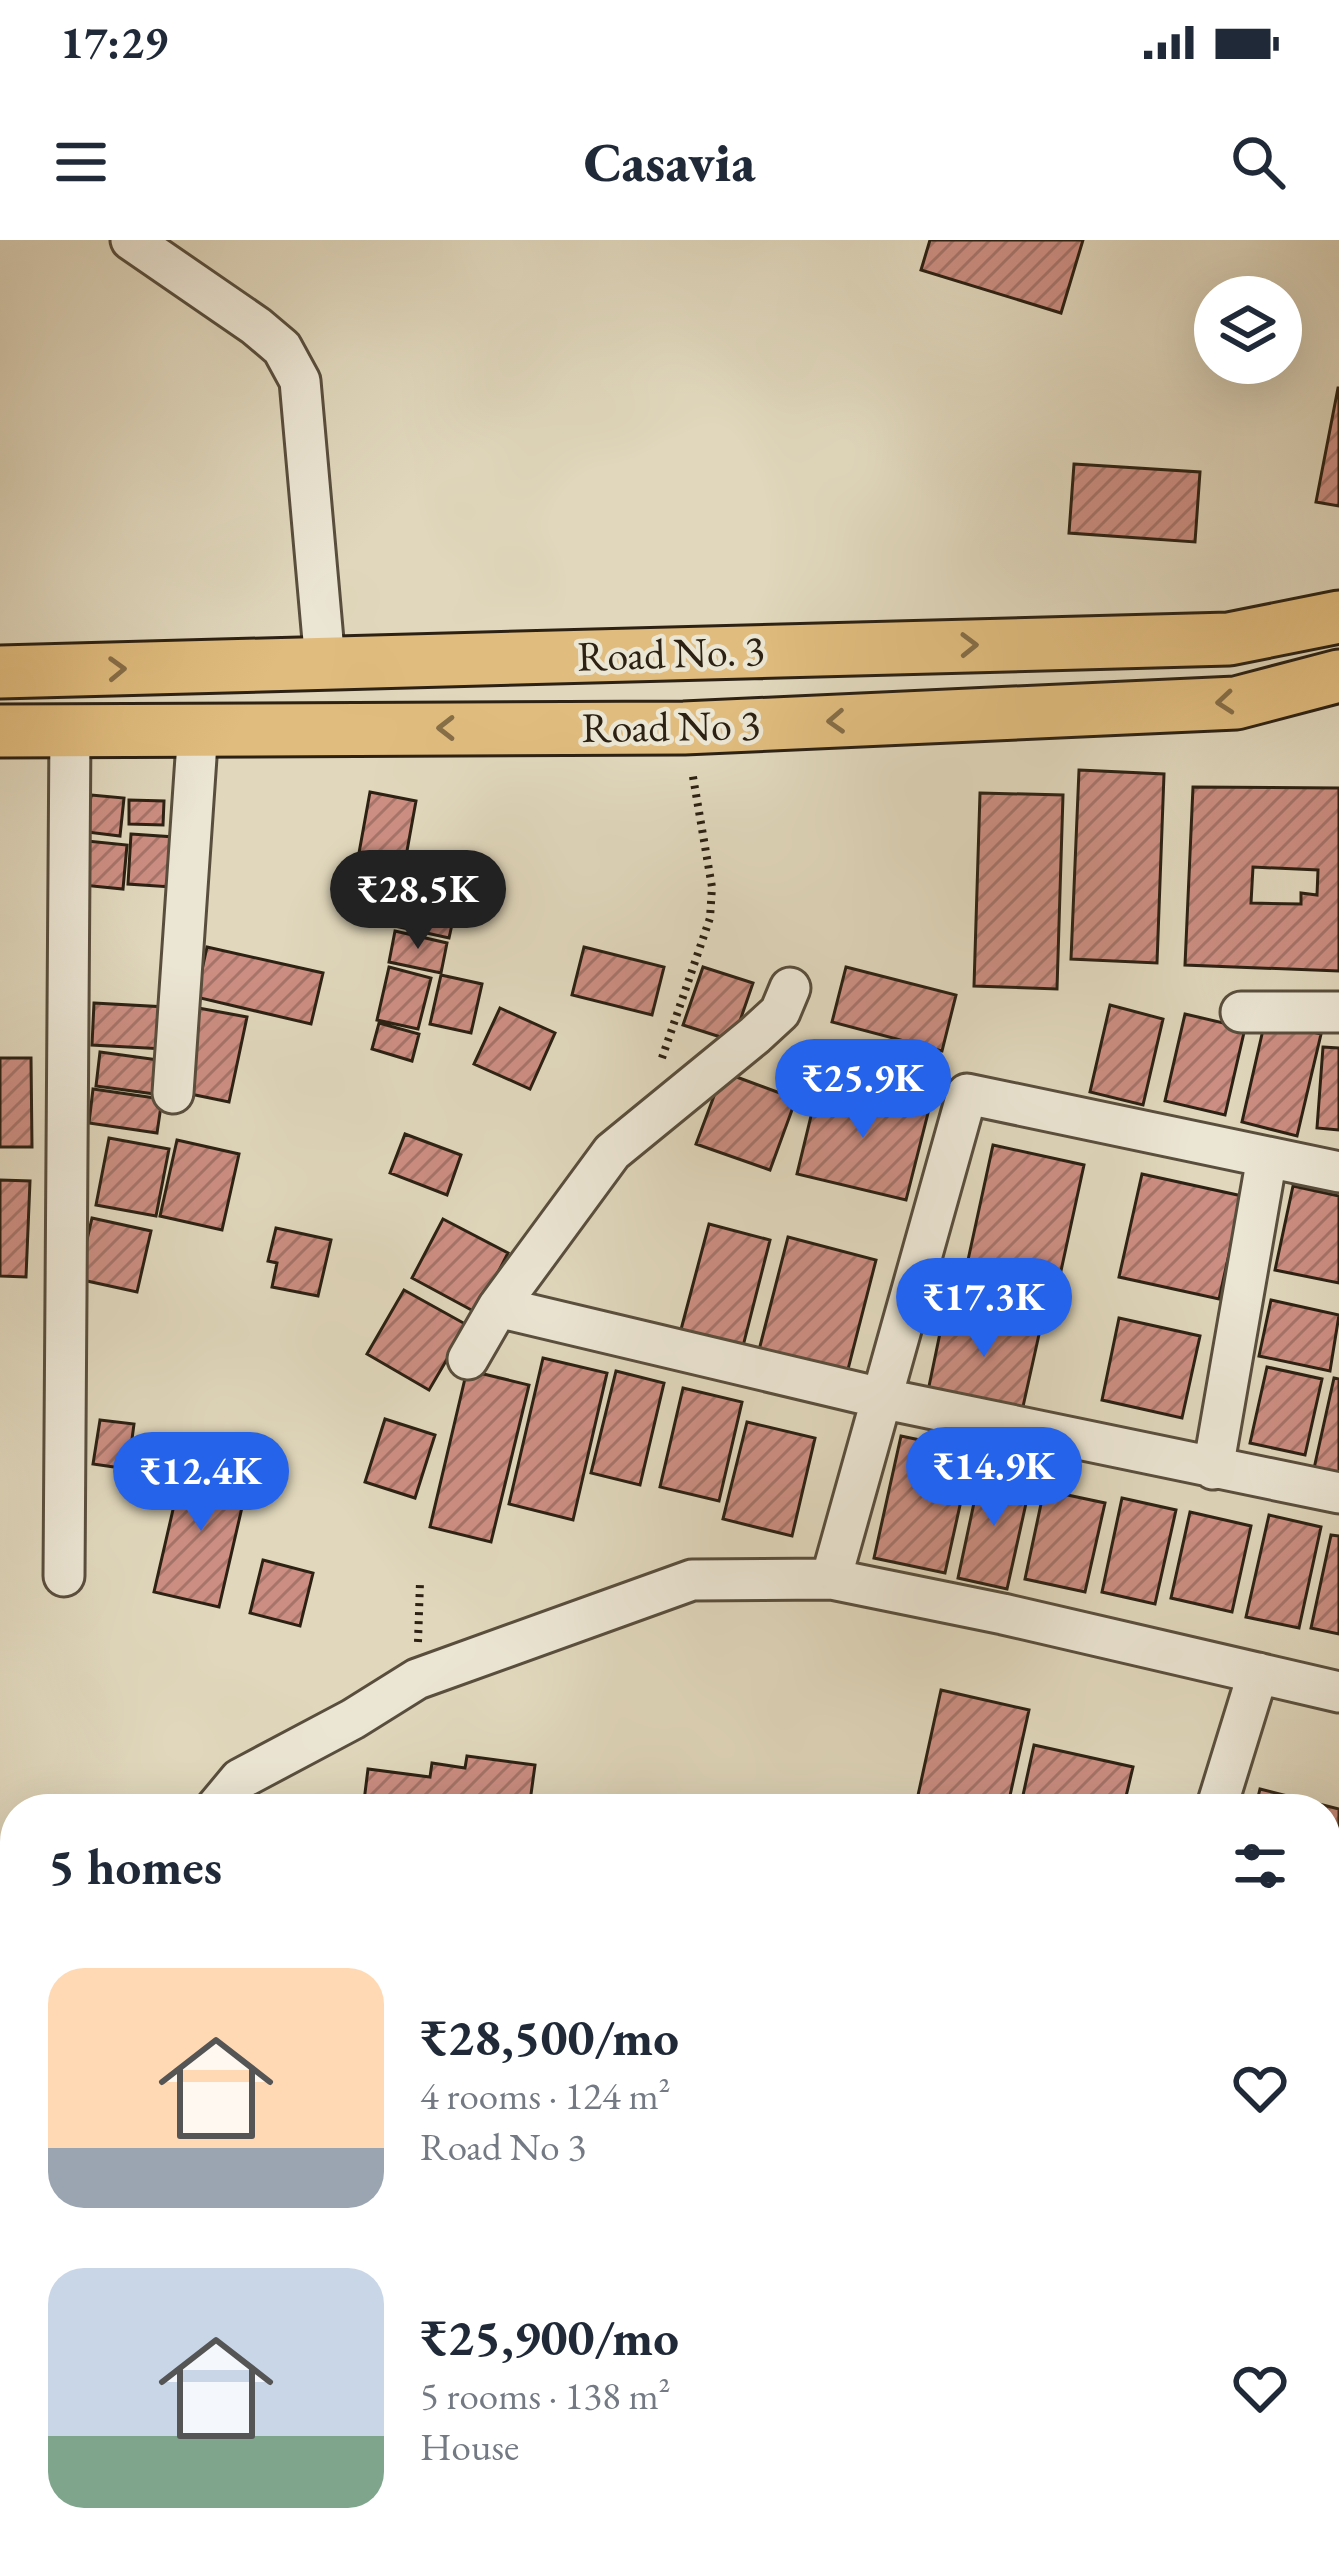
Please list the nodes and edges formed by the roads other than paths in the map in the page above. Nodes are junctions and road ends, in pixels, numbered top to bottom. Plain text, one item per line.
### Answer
1 (131, 240) edge
2 (1339, 617) edge
3 (325, 662) junction
4 (0, 672) edge
5 (1339, 676) edge
6 (197, 728) junction
7 (0, 730) edge
8 (70, 731) junction
9 (790, 988) dead end
10 (1241, 1012) dead end
11 (1339, 1012) edge
12 (173, 1093) dead end
13 (1267, 1157) junction
14 (1339, 1172) edge
15 (498, 1307) junction
16 (468, 1359) dead end
17 (884, 1399) junction
18 (1213, 1469) junction
19 (1339, 1493) edge
20 (64, 1576) dead end
21 (831, 1579) junction
22 (1258, 1673) junction
23 (1339, 1692) edge
24 (227, 1794) edge
25 (1221, 1794) edge

1 - 3 street
3 -> 2 main road, Road No. 3
4 -> 3 main road, Road No. 3
5 -> 6 main road, Road No 3
6 - 8 main road, Road No 3
6 - 12 street
7 - 8 main road, Road No 3
8 - 20 street
9 - 15 street
10 - 11 street
13 - 14 street
13 - 17 street
13 - 18 street
15 - 16 street
15 - 17 street
17 - 18 street
17 - 21 street
18 - 19 street
21 - 22 street
21 - 24 street
22 - 23 street
22 - 25 street

